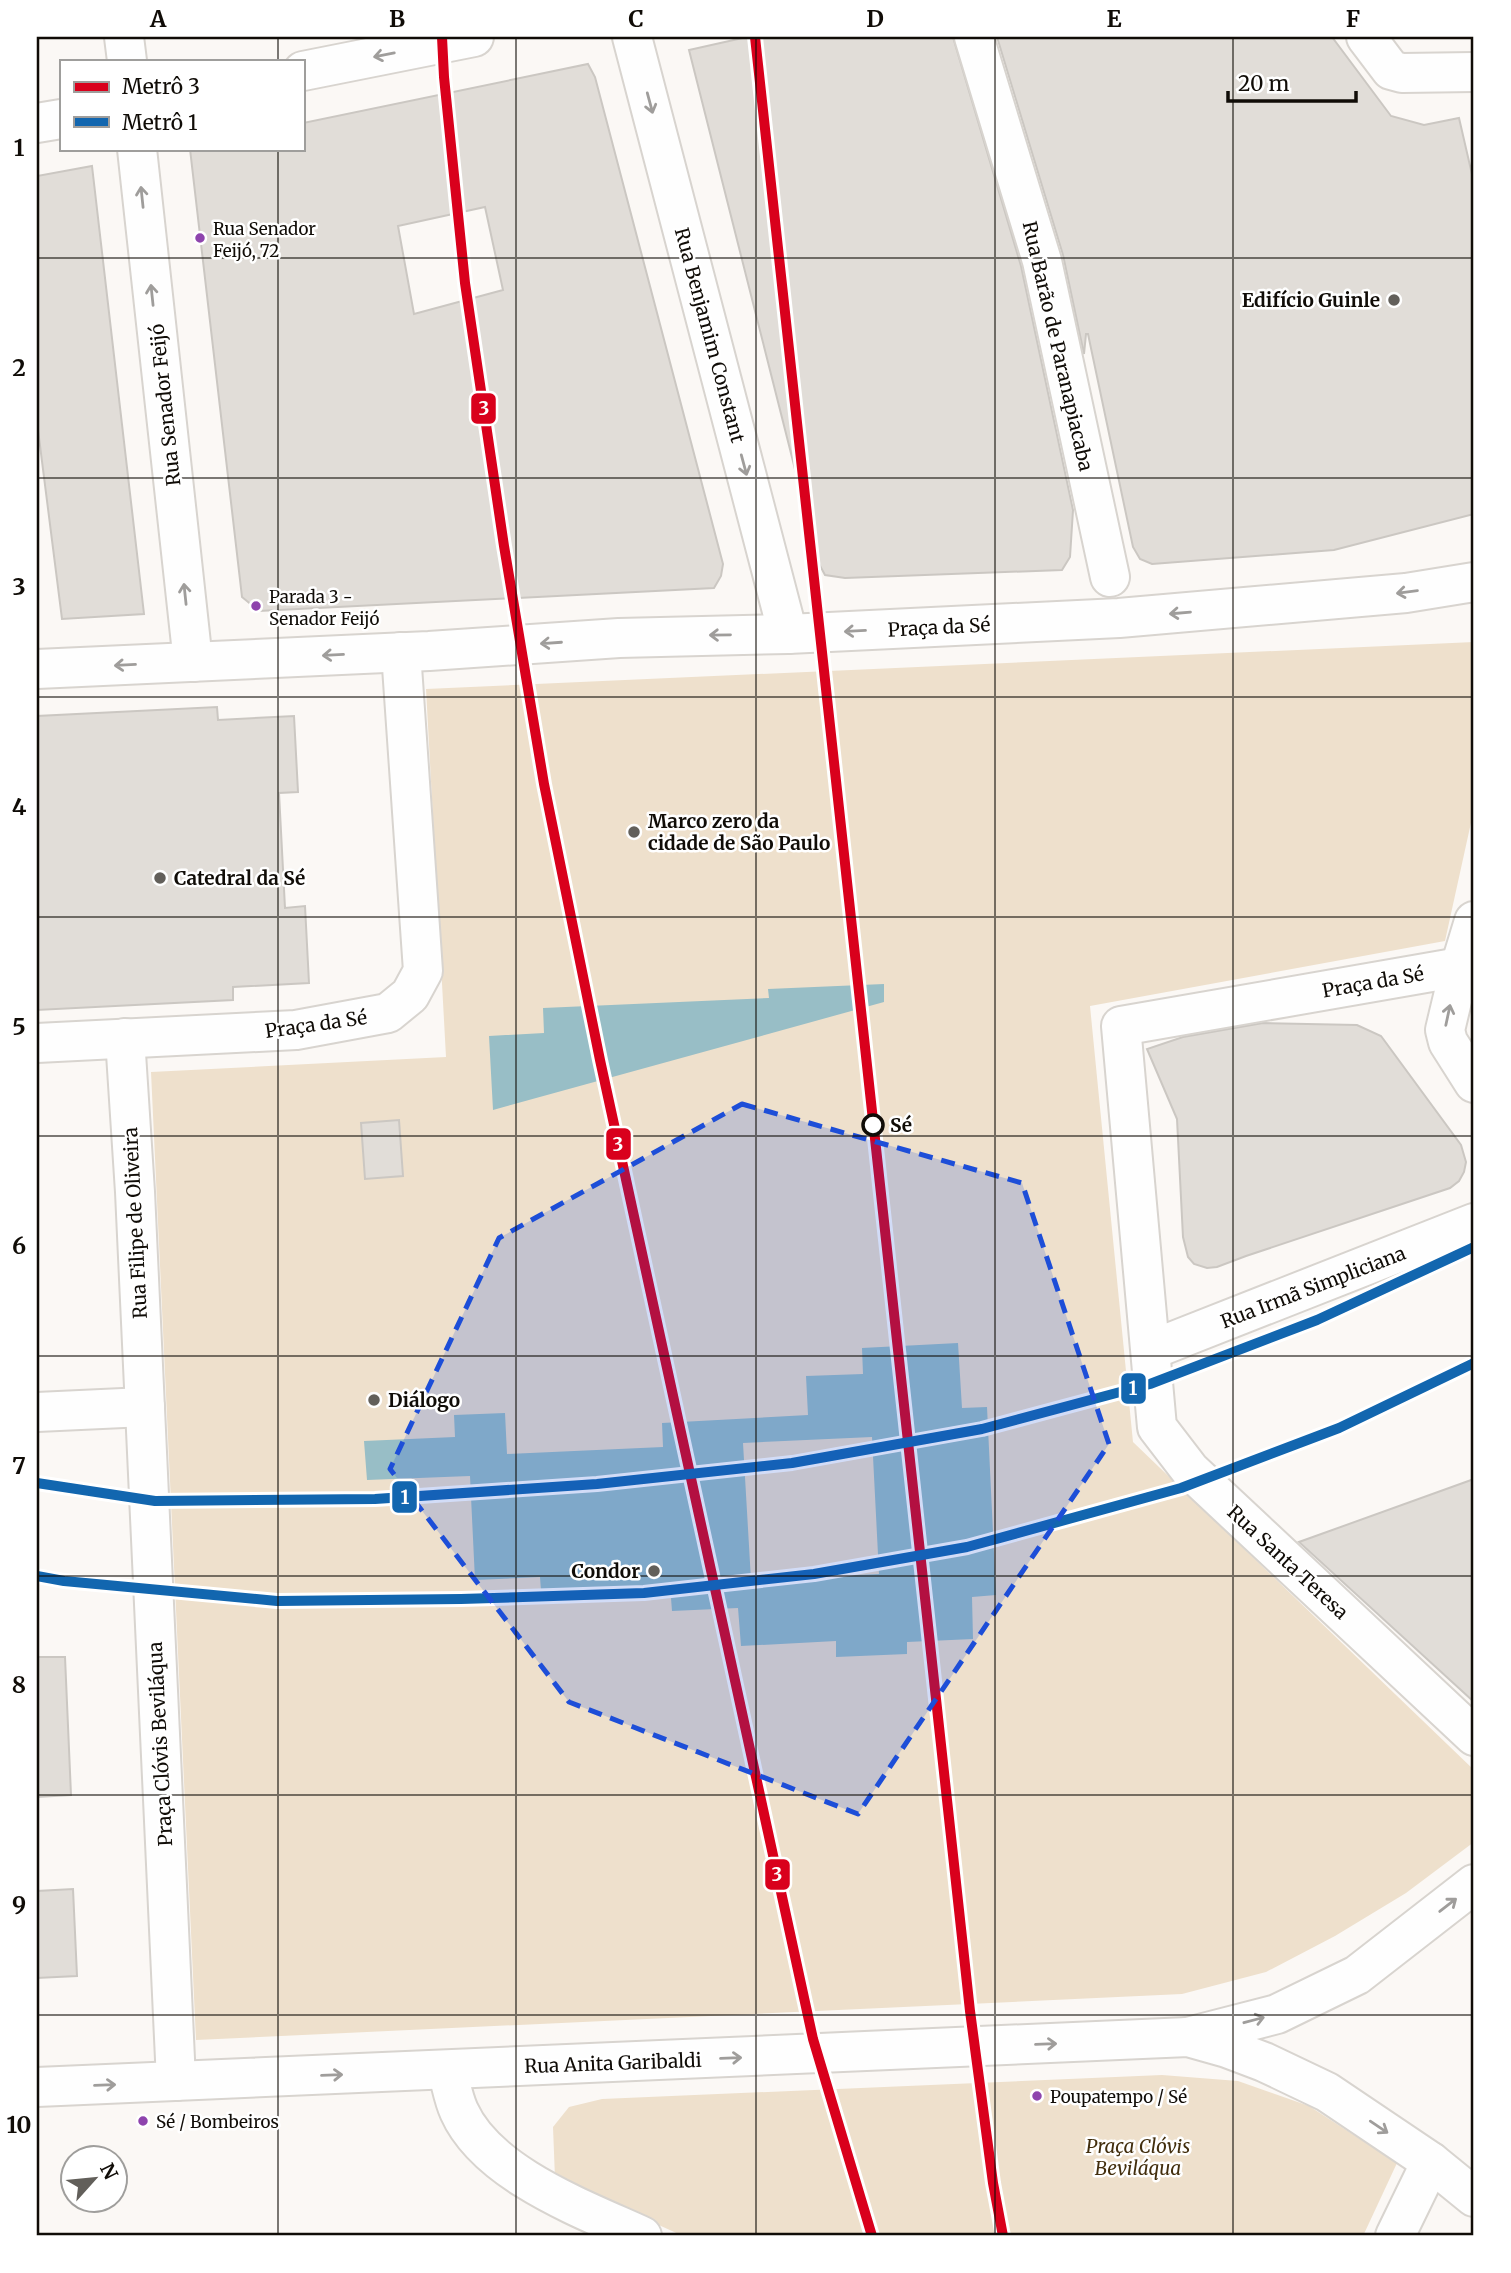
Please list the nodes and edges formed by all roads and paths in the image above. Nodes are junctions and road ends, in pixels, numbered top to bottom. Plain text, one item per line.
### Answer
1 (124, 37) edge
2 (474, 37) edge
3 (632, 37) edge
4 (974, 37) edge
5 (1366, 37) edge
6 (127, 60) edge
7 (304, 71) edge
8 (1474, 72) edge
9 (60, 118) edge
10 (37, 123) edge
11 (137, 150) edge
12 (1110, 577) dead end
13 (1474, 582) edge
14 (788, 634) junction
15 (401, 652) junction
16 (193, 662) junction
17 (37, 669) edge
18 (1474, 920) edge
19 (1467, 966) edge
20 (1121, 1026) joint
21 (125, 1038) junction
22 (37, 1043) edge
23 (1474, 1083) edge
24 (1474, 1223) edge
25 (1151, 1350) junction
26 (145, 1407) junction
27 (37, 1412) edge
28 (1474, 1736) edge
29 (1474, 1884) edge
30 (1188, 2037) junction
31 (447, 2070) junction
32 (176, 2081) junction
33 (37, 2087) edge
34 (1430, 2162) junction
35 (1474, 2197) edge
36 (642, 2236) edge
37 (1395, 2236) edge

1 - 6 street
2 -> 7 street
3 -> 14 street, Rua Benjamim Constant
4 - 12 street, Rua Barão de Paranapiacaba
5 - 8 street
9 - 10 street
16 -> 11 street, Rua Senador Feijó
13 -> 14 street, Praça da Sé
14 -> 15 street, Praça da Sé
15 -> 16 street, Praça da Sé
15 - 21 street, Praça da Sé
16 -> 17 street, Praça da Sé
18 - 19 street
19 - 20 street, Praça da Sé
23 -> 19 street
20 - 25 street, Rua Santa Teresa
21 - 22 street, Praça da Sé
21 - 26 street, Rua Filipe de Oliveira
24 - 25 street, Rua Irmã Simpliciana
25 - 28 street, Rua Santa Teresa
26 - 27 street
26 - 32 street, Praça Clóvis Beviláqua
30 -> 29 street
31 -> 30 street, Rua Anita Garibaldi
30 -> 34 street
32 -> 31 street, Rua Anita Garibaldi
31 - 36 street
33 -> 32 street, Rua Anita Garibaldi
34 - 35 street
34 - 37 street

